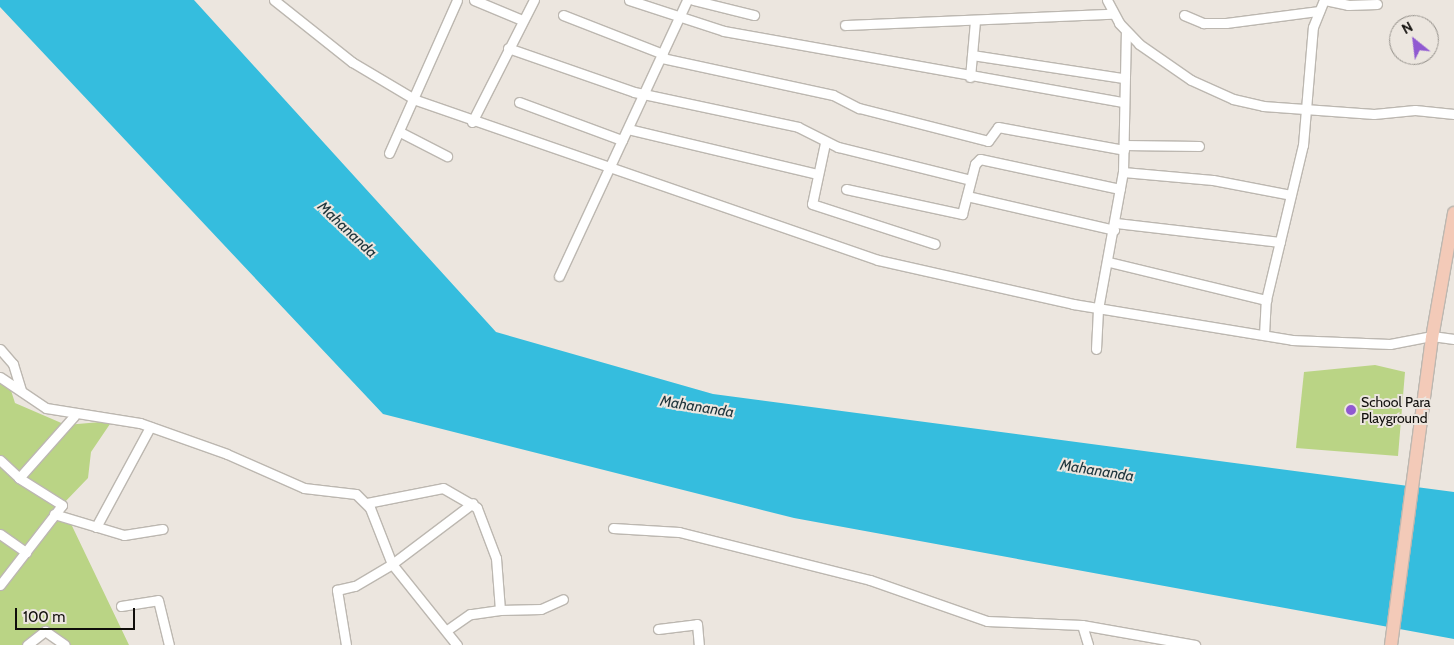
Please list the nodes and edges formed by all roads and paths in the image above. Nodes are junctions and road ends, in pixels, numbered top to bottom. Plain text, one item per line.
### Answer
1 (274, 0) edge
2 (456, 0) edge
3 (474, 0) edge
4 (534, 0) edge
5 (629, 0) edge
6 (687, 0) edge
7 (692, 0) edge
8 (1107, 0) edge
9 (1324, 0) edge
10 (1377, 4) dead end
11 (1318, 11) junction
12 (1113, 14) junction
13 (564, 15) dead end
14 (754, 15) dead end
15 (1184, 15) dead end
16 (522, 20) junction
17 (681, 20) junction
18 (975, 21) junction
19 (845, 25) dead end
20 (1126, 32) junction
21 (508, 48) junction
22 (972, 55) junction
23 (663, 56) junction
24 (970, 77) junction
25 (1123, 78) junction
26 (645, 95) junction
27 (416, 100) junction
28 (519, 102) dead end
29 (1123, 102) junction
30 (1308, 107) junction
31 (1454, 114) edge
32 (472, 122) junction
33 (628, 129) junction
34 (400, 132) junction
35 (622, 140) junction
36 (825, 143) junction
37 (1199, 146) dead end
38 (1124, 147) junction
39 (389, 153) dead end
40 (446, 156) dead end
41 (609, 168) junction
42 (1123, 172) junction
43 (817, 174) junction
44 (970, 180) junction
45 (1120, 188) junction
46 (846, 189) dead end
47 (1291, 195) junction
48 (967, 196) junction
49 (1454, 213) edge
50 (1115, 226) junction
51 (1280, 242) junction
52 (935, 244) dead end
53 (1109, 262) junction
54 (559, 276) dead end
55 (1266, 300) junction
56 (1098, 309) junction
57 (1264, 336) junction
58 (1432, 337) junction
59 (1454, 340) edge
60 (0, 348) edge
61 (1096, 350) dead end
62 (0, 377) edge
63 (21, 391) junction
64 (74, 416) junction
65 (150, 427) junction
66 (0, 460) edge
67 (19, 478) junction
68 (367, 503) junction
69 (473, 503) junction
70 (54, 514) junction
71 (96, 527) junction
72 (612, 528) dead end
73 (163, 529) dead end
74 (0, 534) edge
75 (26, 552) junction
76 (392, 564) junction
77 (0, 585) edge
78 (564, 599) dead end
79 (121, 606) dead end
80 (500, 610) junction
81 (1082, 625) junction
82 (658, 629) dead end
83 (446, 631) junction
84 (28, 645) edge
85 (66, 645) edge
86 (169, 645) edge
87 (346, 645) edge
88 (457, 645) edge
89 (699, 645) edge
90 (1088, 645) edge
91 (1195, 645) edge
92 (1391, 645) edge

1 - 27 street
2 - 27 street
3 - 16 street
4 - 16 street
5 - 17 street
6 - 17 street
7 - 14 street
8 - 12 street
9 - 10 street
9 - 11 street
11 - 15 street
11 - 30 street
12 - 18 street
12 - 20 street
13 - 23 street
16 - 21 street
17 - 23 street
17 - 24 street
18 - 19 street
18 - 22 street
20 - 25 street
20 - 30 street
21 - 26 street
21 - 32 street
22 - 24 street
22 - 25 street
23 - 26 street
23 - 38 street
24 - 29 street
25 - 29 street
26 - 33 street
26 - 36 street
27 - 32 street
27 - 34 street
28 - 35 street
29 - 38 street
30 - 31 street
30 - 47 street
32 - 41 street
33 - 35 street
33 - 43 street
34 - 39 street
34 - 40 street
35 - 41 street
36 - 43 street
36 - 44 street
37 - 38 street
38 - 42 street
41 - 54 street
41 - 56 street
42 - 45 street
42 - 47 street
43 - 52 street
44 - 45 street
44 - 48 street
45 - 50 street
46 - 48 street
47 - 51 street
48 - 50 street
49 - 58 main road
50 - 51 street
50 - 53 street
51 - 55 street
53 - 55 street
53 - 56 street
55 - 57 street
56 - 57 street
56 - 61 street
57 - 58 street
58 - 59 street
58 - 92 main road
60 - 63 street
62 - 63 street
63 - 64 street
64 - 65 street
64 - 67 street
65 - 68 street
65 - 71 street
66 - 67 street
67 - 70 street
68 - 69 street
68 - 76 street
69 - 76 street
69 - 80 street
70 - 71 street
70 - 75 street
71 - 73 street
72 - 81 street
74 - 75 street
75 - 77 street
76 - 83 street
76 - 87 street
78 - 80 street
79 - 86 street
80 - 83 street
81 - 90 street
81 - 91 street
82 - 89 street
83 - 88 street
84 - 85 street

